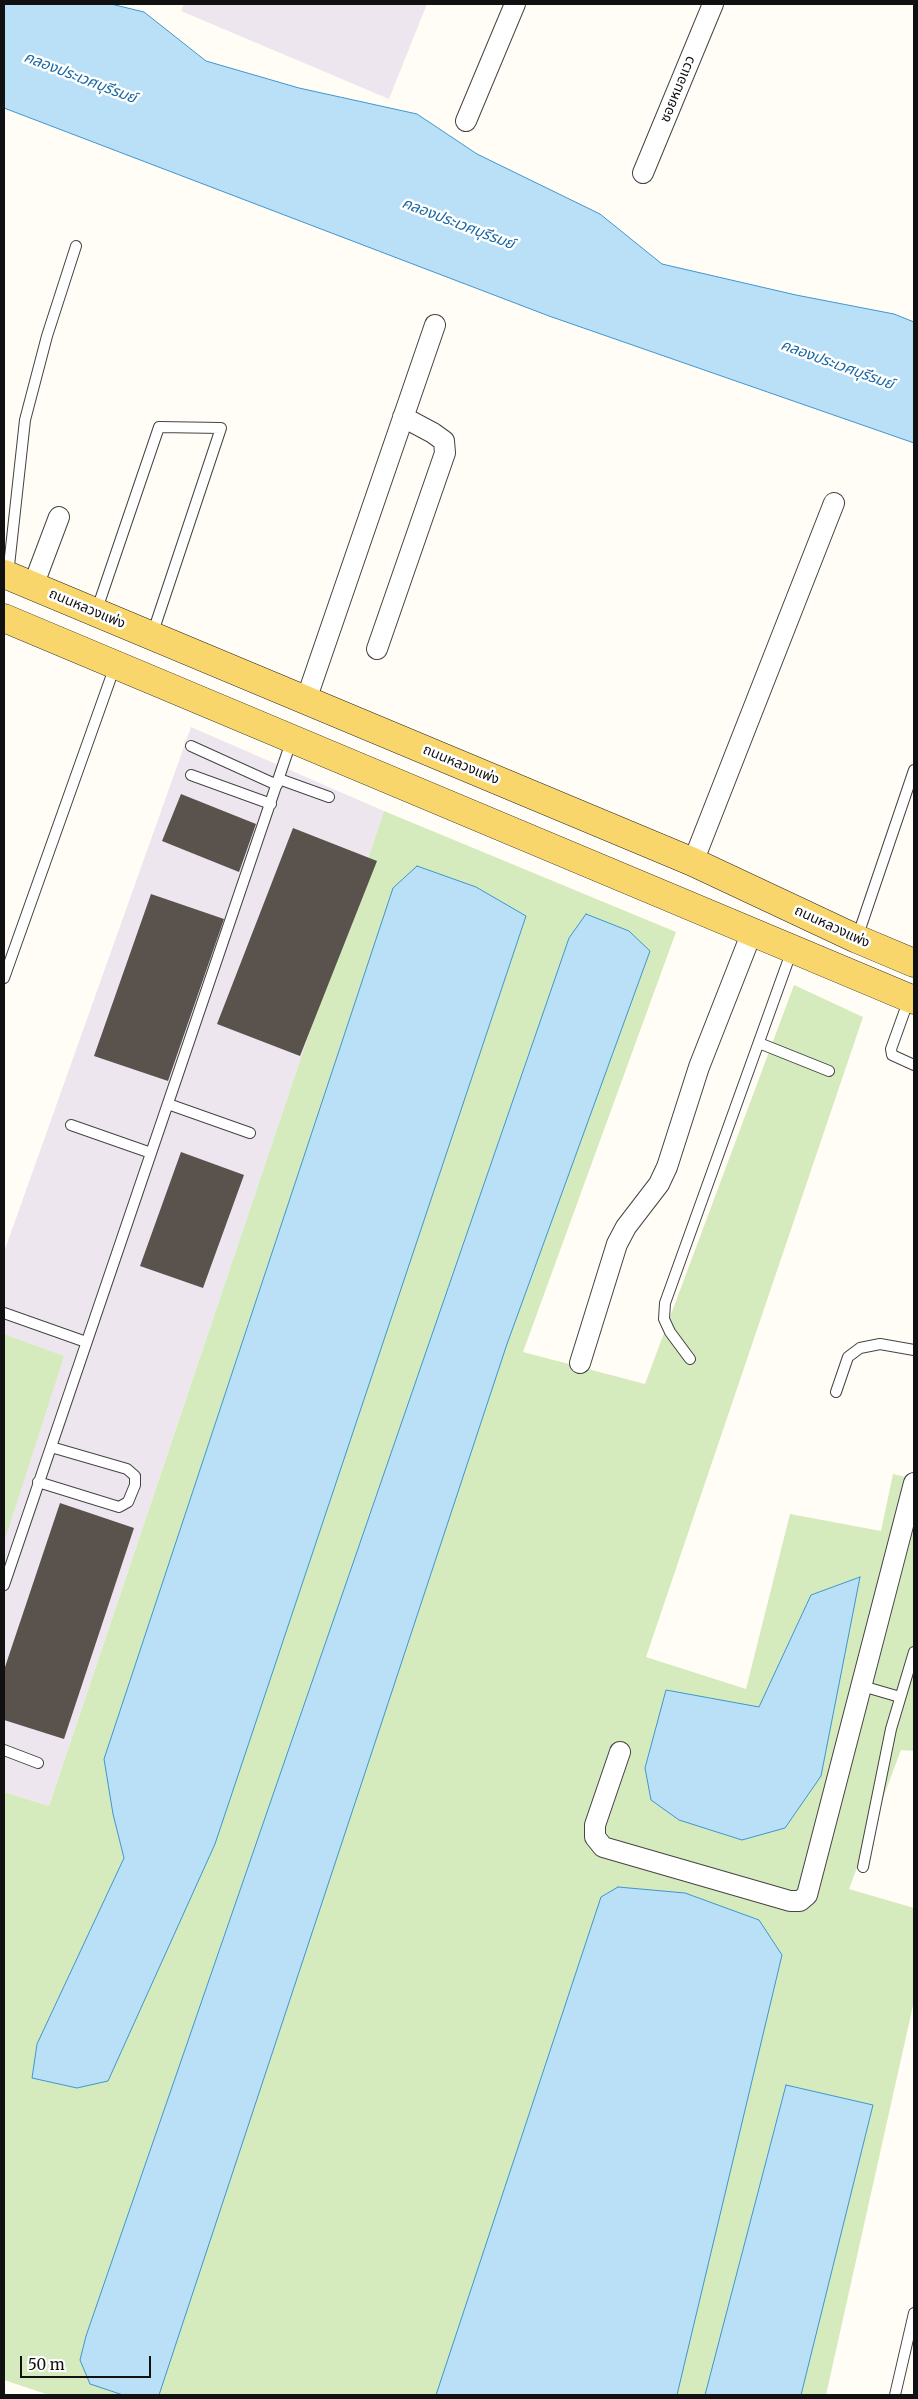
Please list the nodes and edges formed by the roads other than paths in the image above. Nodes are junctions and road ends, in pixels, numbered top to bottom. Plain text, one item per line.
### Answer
1 (515, 4) edge
2 (713, 4) edge
3 (466, 121) dead end
4 (643, 173) dead end
5 (76, 246) dead end
6 (435, 325) dead end
7 (403, 417) junction
8 (834, 503) dead end
9 (59, 518) dead end
10 (6, 575) edge
11 (33, 586) junction
12 (95, 613) junction
13 (4, 618) edge
14 (152, 636) junction
15 (377, 649) dead end
16 (116, 664) junction
17 (306, 700) junction
18 (293, 738) junction
19 (191, 746) dead end
20 (914, 770) edge
21 (191, 775) dead end
22 (278, 782) junction
23 (329, 797) dead end
24 (271, 804) junction
25 (693, 862) junction
26 (752, 932) junction
27 (856, 939) junction
28 (792, 949) junction
29 (913, 958) edge
30 (4, 978) edge
31 (912, 999) edge
32 (759, 1043) junction
33 (914, 1066) edge
34 (829, 1071) dead end
35 (168, 1104) junction
36 (71, 1125) dead end
37 (250, 1133) dead end
38 (151, 1153) junction
39 (4, 1313) edge
40 (86, 1342) junction
41 (914, 1350) edge
42 (690, 1359) dead end
43 (580, 1363) dead end
44 (836, 1392) dead end
45 (50, 1447) junction
46 (38, 1482) junction
47 (914, 1483) edge
48 (4, 1585) edge
49 (914, 1652) edge
50 (862, 1686) junction
51 (900, 1697) junction
52 (4, 1750) edge
53 (620, 1752) dead end
54 (38, 1763) dead end
55 (863, 1867) dead end
56 (914, 2313) edge
57 (895, 2395) edge

1 - 3 street
2 - 4 street, ซอยหมอแวว
5 - 10 lane
6 - 7 street
7 - 15 street
7 - 17 street
8 - 25 street
9 - 11 street
10 - 11 main road, ถนนหลวงแพ่ง
11 - 12 main road, ถนนหลวงแพ่ง
12 - 14 main road, ถนนหลวงแพ่ง
12 - 14 lane
13 - 16 main road
14 - 17 main road, ถนนหลวงแพ่ง
16 - 18 main road
16 - 30 lane
17 - 25 main road, ถนนหลวงแพ่ง
18 - 22 lane
18 - 26 main road
19 - 22 lane
20 - 27 lane
21 - 24 lane
22 - 23 lane
22 - 24 lane
24 - 35 lane
25 - 27 main road, ถนนหลวงแพ่ง
26 - 28 main road
26 - 43 street
27 - 29 main road, ถนนหลวงแพ่ง
28 - 31 main road
28 - 32 lane
31 - 33 lane
32 - 34 lane
32 - 42 lane
35 - 37 lane
35 - 38 lane
36 - 38 lane
38 - 40 lane
39 - 40 lane
40 - 45 lane
41 - 44 lane
45 - 46 lane
45 - 46 lane
46 - 48 lane
47 - 50 street
49 - 51 lane
50 - 51 lane
50 - 53 street
51 - 55 lane
52 - 54 lane
56 - 57 lane

